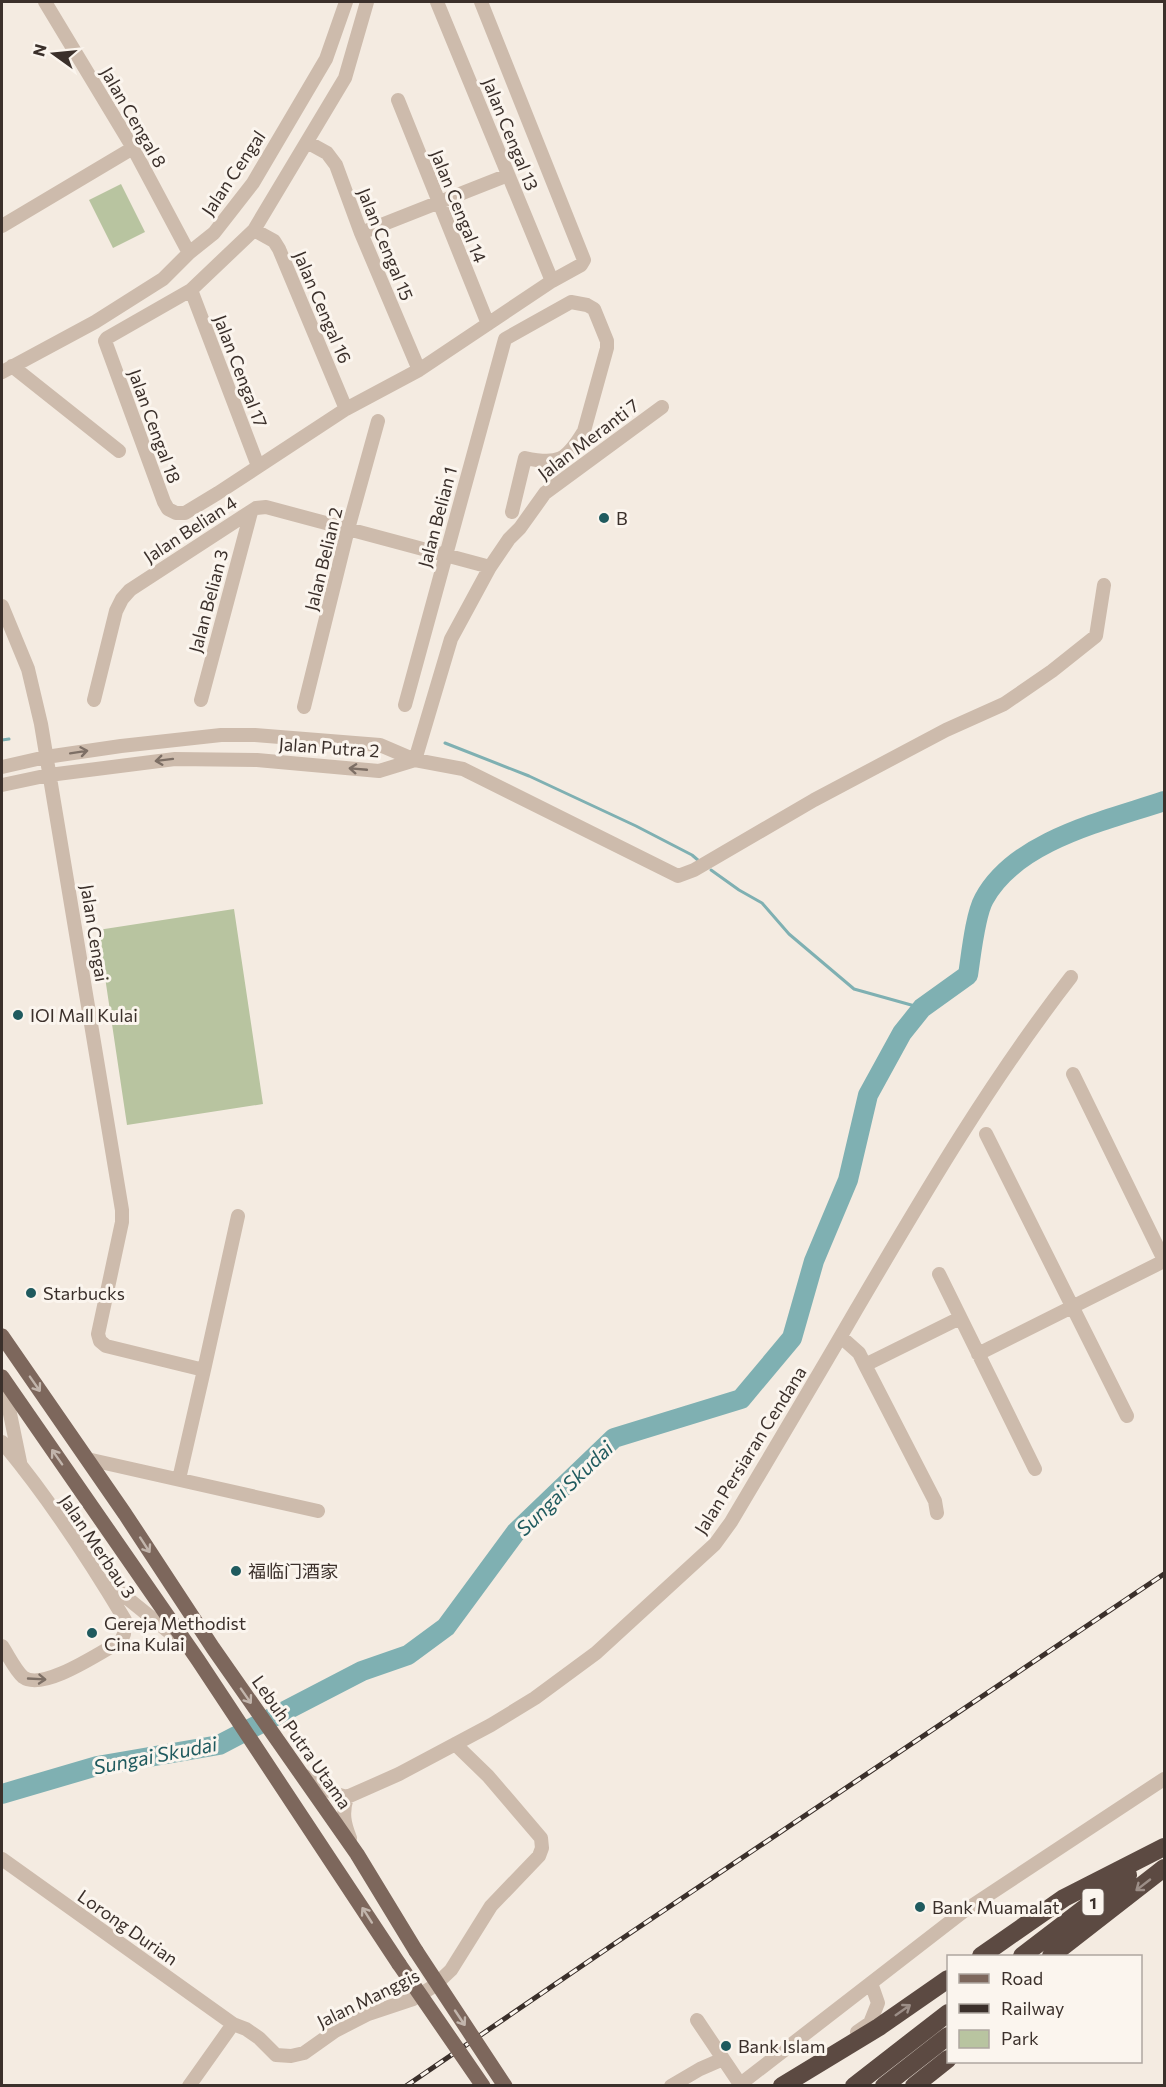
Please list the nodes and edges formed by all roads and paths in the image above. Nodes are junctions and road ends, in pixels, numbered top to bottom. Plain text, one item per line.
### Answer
1 (45, 2) edge
2 (346, 2) edge
3 (367, 2) edge
4 (437, 2) edge
5 (481, 2) edge
6 (398, 100) dead end
7 (308, 142) junction
8 (134, 148) junction
9 (508, 175) junction
10 (437, 202) junction
11 (2, 226) edge
12 (254, 230) junction
13 (361, 233) junction
14 (189, 253) junction
15 (552, 281) junction
16 (191, 290) junction
17 (488, 324) junction
18 (7, 369) edge
19 (419, 370) junction
20 (662, 407) dead end
21 (346, 409) junction
22 (378, 421) dead end
23 (120, 451) dead end
24 (258, 466) junction
25 (250, 512) junction
26 (512, 512) dead end
27 (348, 529) junction
28 (446, 555) junction
29 (490, 567) junction
30 (1104, 585) dead end
31 (2, 606) edge
32 (94, 700) dead end
33 (201, 700) dead end
34 (405, 705) dead end
35 (304, 707) dead end
36 (46, 757) junction
37 (415, 760) junction
38 (2, 767) edge
39 (49, 775) junction
40 (2, 784) edge
41 (1071, 977) dead end
42 (1072, 1074) dead end
43 (986, 1134) dead end
44 (238, 1216) dead end
45 (1164, 1260) edge
46 (939, 1274) dead end
47 (1073, 1308) junction
48 (960, 1318) junction
49 (2, 1336) edge
50 (841, 1337) junction
51 (978, 1354) junction
52 (866, 1365) junction
53 (204, 1370) junction
54 (2, 1377) edge
55 (2, 1394) edge
56 (1127, 1416) dead end
57 (6, 1418) edge
58 (2, 1442) edge
59 (87, 1459) junction
60 (20, 1464) junction
61 (1035, 1469) dead end
62 (179, 1479) junction
63 (318, 1511) dead end
64 (937, 1513) dead end
65 (98, 1575) junction
66 (2, 1646) edge
67 (188, 1647) junction
68 (455, 1744) junction
69 (296, 1769) junction
70 (1164, 1779) edge
71 (347, 1797) junction
72 (1164, 1847) edge
73 (357, 1854) junction
74 (2, 1859) edge
75 (1164, 1868) edge
76 (1122, 1901) junction
77 (982, 1955) edge
78 (1023, 1955) edge
79 (1052, 1955) edge
80 (1065, 1955) edge
81 (947, 1980) edge
82 (872, 1983) junction
83 (947, 2014) edge
84 (697, 2020) dead end
85 (233, 2024) junction
86 (947, 2037) edge
87 (723, 2060) junction
88 (947, 2060) edge
89 (189, 2085) edge
90 (483, 2085) edge
91 (505, 2085) edge
92 (671, 2085) edge
93 (783, 2085) edge
94 (854, 2085) edge
95 (884, 2085) edge
96 (914, 2085) edge

1 - 8 street, Jalan Cengal 8
2 - 14 street, Jalan Cengal
3 - 7 street
4 - 9 street, Jalan Cengal 13
5 - 15 street
6 - 10 street, Jalan Cengal 14
7 - 12 street
7 - 13 street, Jalan Cengal 15
8 - 11 street
8 - 14 street, Jalan Cengal 8
9 - 10 street
9 - 15 street, Jalan Cengal 13
10 - 13 street
10 - 17 street, Jalan Cengal 14
12 - 16 street
12 - 21 street, Jalan Cengal 16
13 - 19 street, Jalan Cengal 15
14 - 18 street, Jalan Cengal
15 - 17 street
16 - 24 street, Jalan Cengal 17
16 - 24 street, Jalan Cengal 18
17 - 19 street
18 - 23 street
19 - 21 street
20 - 29 street, Jalan Meranti 7
21 - 24 street
22 - 27 street, Jalan Belian 2
25 - 27 street, Jalan Belian 4
25 - 32 street, Jalan Belian 4
25 - 33 street, Jalan Belian 3
26 - 28 street, Jalan Belian 1
27 - 28 street, Jalan Belian 4
27 - 35 street, Jalan Belian 2
28 - 29 street, Jalan Belian 4
28 - 34 street, Jalan Belian 1
29 - 37 street, Jalan Meranti 7
30 - 37 street
31 - 36 street, Jalan Cengai
36 -> 37 street, Jalan Putra 2
36 - 38 street, Jalan Putra 2
36 - 39 street, Jalan Cengai
37 -> 39 street, Jalan Putra 2
39 - 40 street, Jalan Putra 2
39 - 53 street, Jalan Cengai
41 - 50 street, Jalan Persiaran Cendana
42 - 45 street
43 - 47 street
44 - 53 street
45 - 47 street
46 - 48 street
47 - 51 street
47 - 56 street
48 - 51 street
48 - 52 street
49 -> 59 main road, Lebuh Putra Utama
50 - 52 street
50 - 68 street, Jalan Persiaran Cendana
51 - 61 street
52 - 64 street
53 - 62 street
67 -> 54 main road
55 - 57 street
57 - 60 street
58 - 60 street, Jalan Merbau 3
59 - 62 street
59 -> 69 main road, Lebuh Putra Utama
60 - 65 street, Jalan Merbau 3
62 - 63 street
66 -> 65 street, Jalan Merbau 3
65 - 67 street
90 -> 67 main road, bridge
68 - 71 street, Jalan Persiaran Cendana
68 - 85 street, Jalan Manggis
69 - 71 street
69 - 73 main road, Lebuh Putra Utama
70 - 82 street
71 - 73 street
72 - 77 highway
72 - 78 highway, 1
73 -> 91 main road, Lebuh Putra Utama, bridge
74 - 85 street, Lorong Durian
75 -> 76 highway, 1
76 - 79 highway, 1
76 - 80 highway
93 -> 81 highway
82 - 87 street
82 - 93 street
83 - 94 highway
84 - 87 street
85 - 89 street
86 - 95 highway
87 - 92 street
88 - 96 highway

